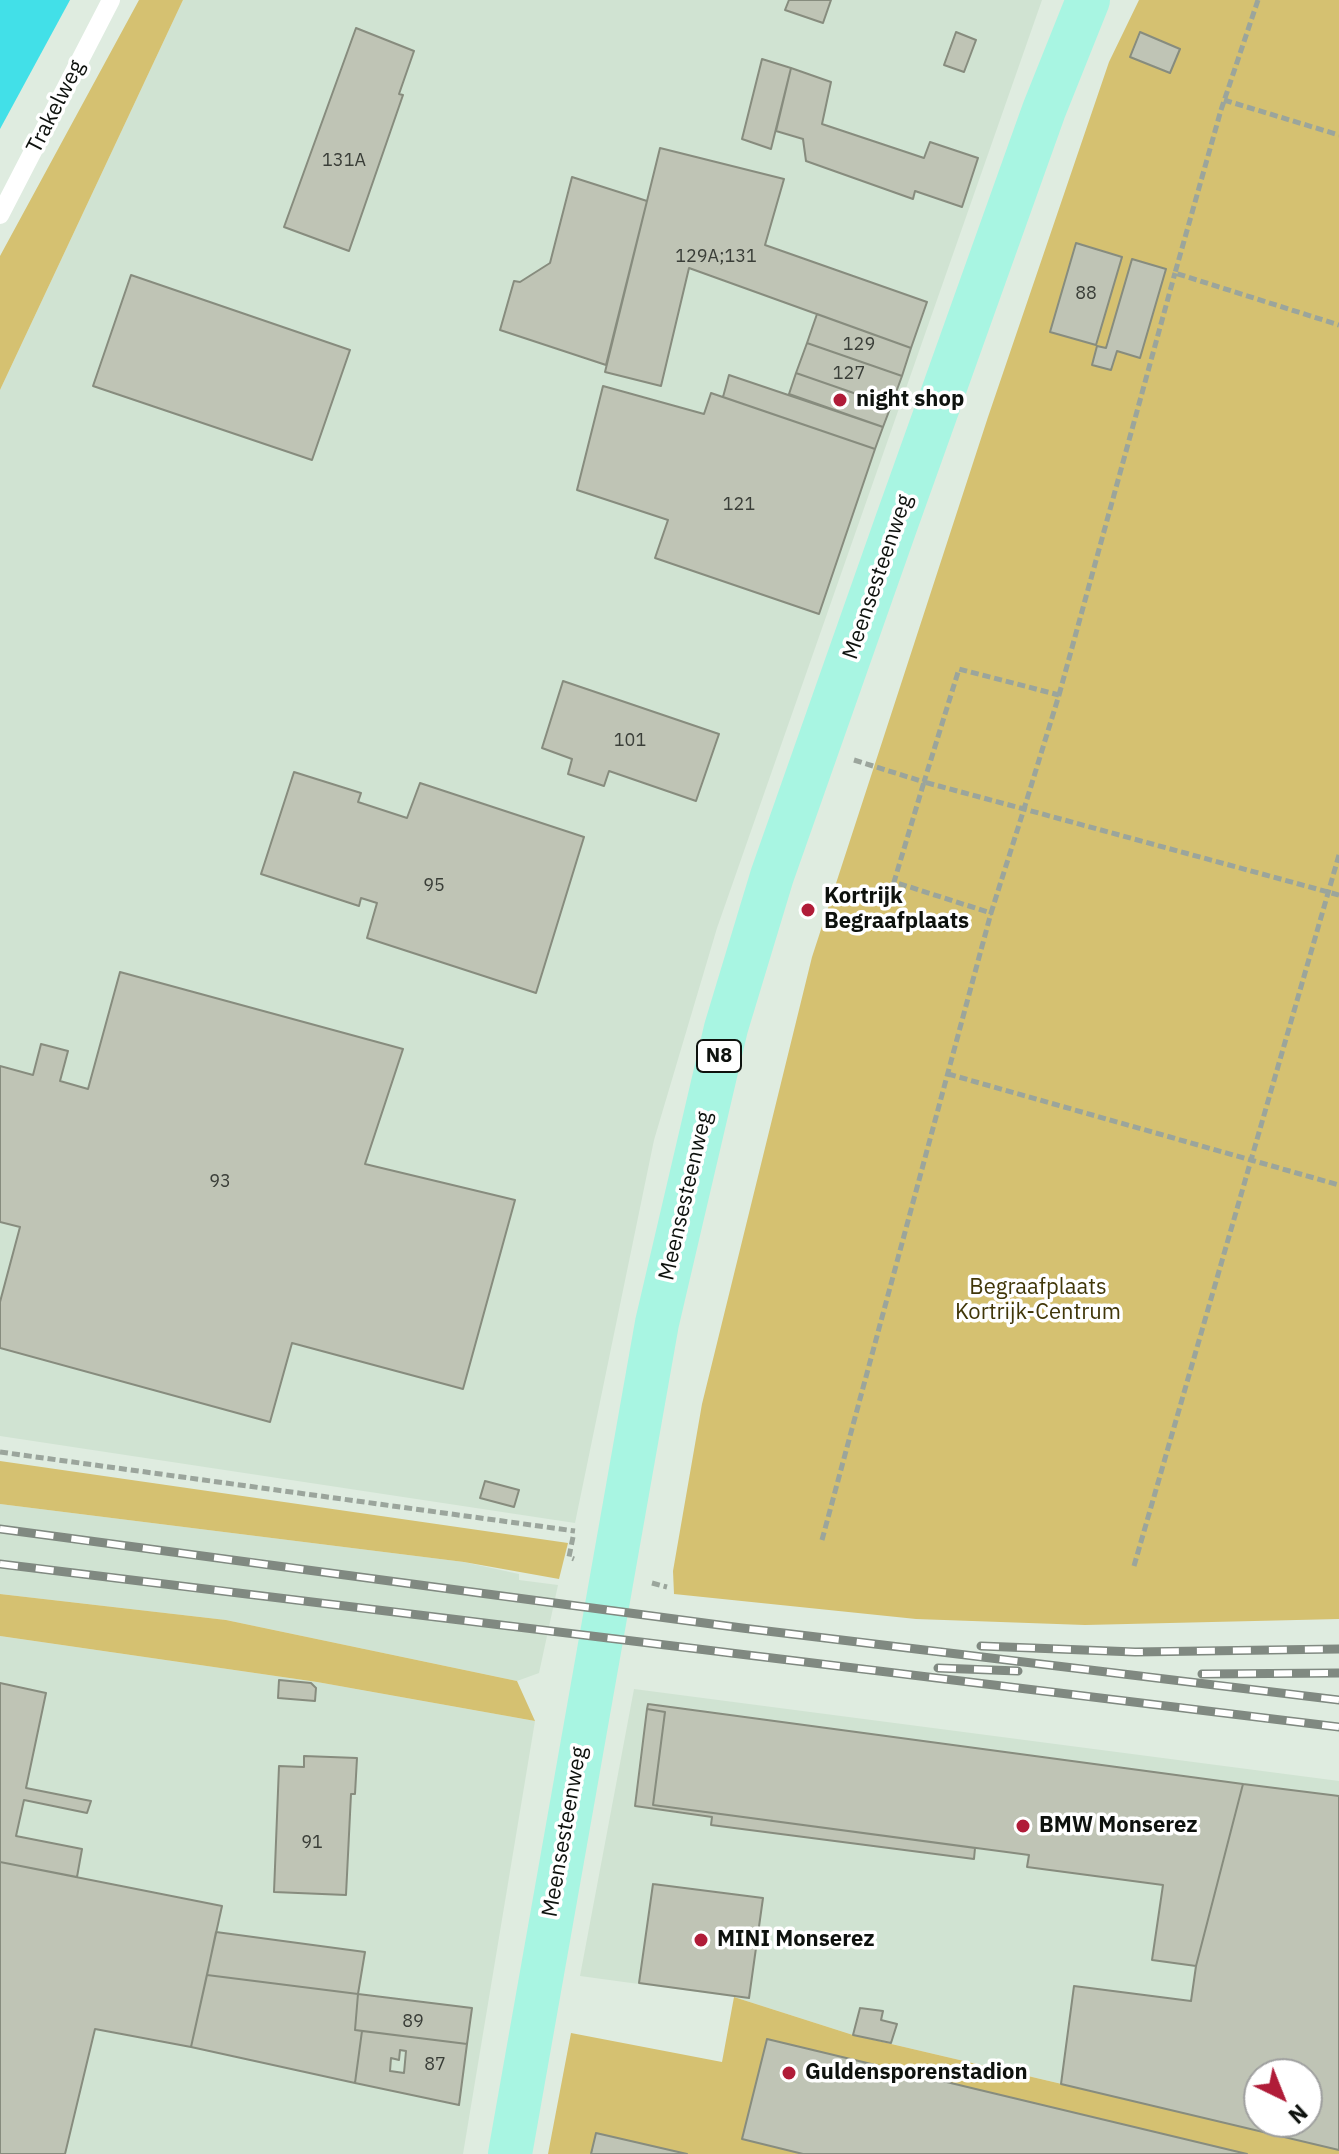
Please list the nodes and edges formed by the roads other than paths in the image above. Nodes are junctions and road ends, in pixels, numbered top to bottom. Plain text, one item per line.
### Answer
1 (111, 0) edge
2 (1088, 0) edge
3 (0, 215) edge
4 (510, 2154) edge

1 - 3 lane, Trakelweg
2 - 4 main road, Meensesteenweg / N8

